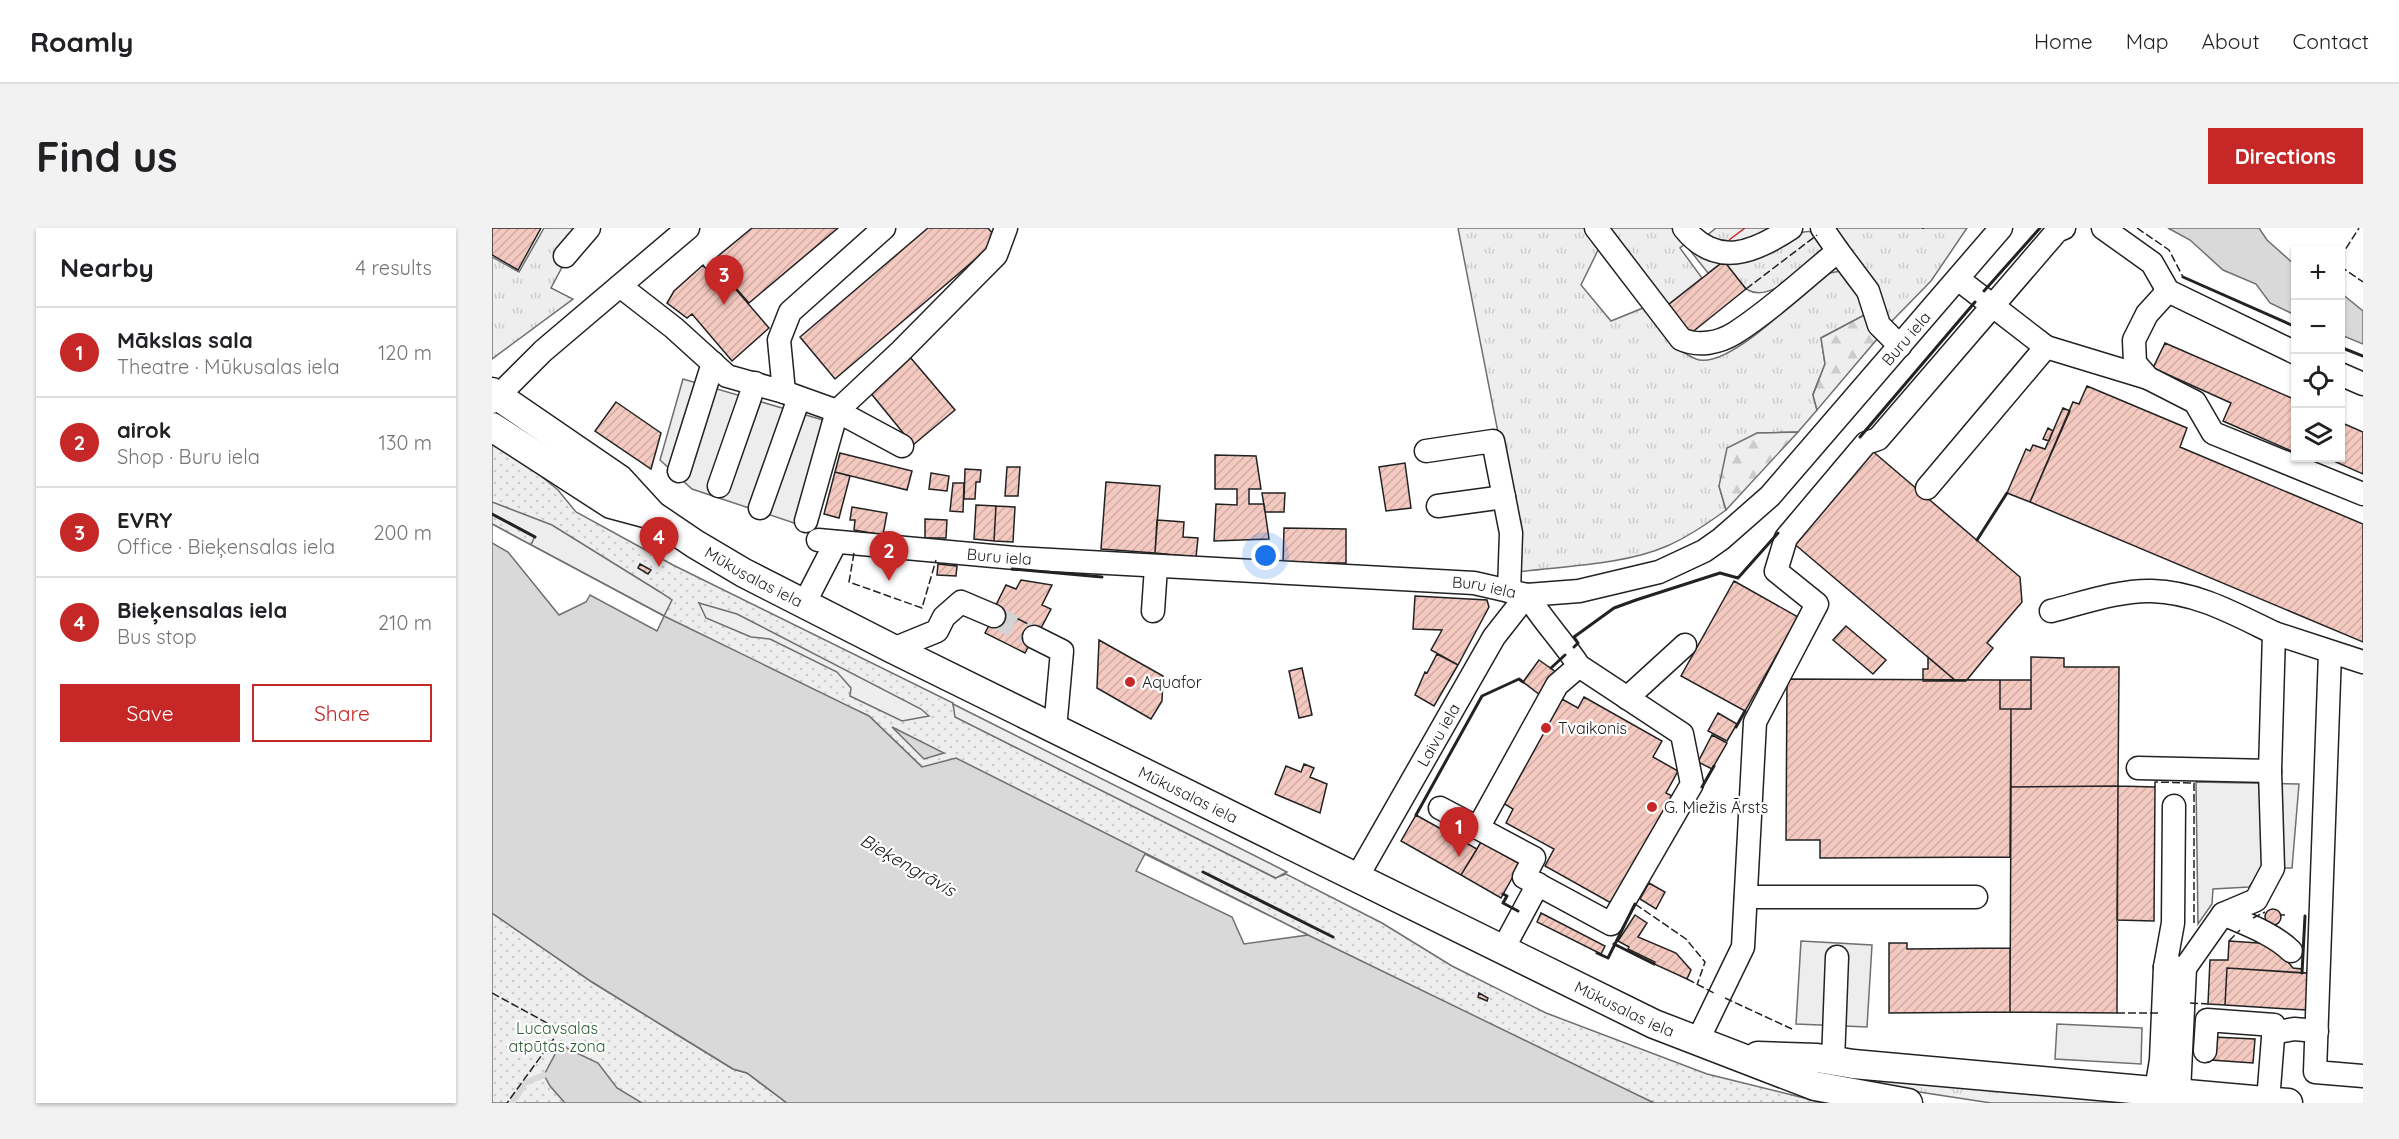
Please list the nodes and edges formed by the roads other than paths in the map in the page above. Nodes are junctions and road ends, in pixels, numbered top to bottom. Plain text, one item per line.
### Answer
1 (589, 228) edge
2 (688, 228) edge
3 (884, 228) edge
4 (1006, 228) edge
5 (1596, 228) edge
6 (1684, 228) edge
7 (1791, 228) edge
8 (1822, 228) edge
9 (2001, 228) edge
10 (2064, 228) edge
11 (2103, 228) edge
12 (1839, 251) junction
13 (565, 256) dead end
14 (1958, 279) junction
15 (620, 286) junction
16 (2168, 291) junction
17 (1992, 307) junction
18 (1900, 346) junction
19 (2046, 347) junction
20 (2291, 351) edge
21 (713, 363) junction
22 (2345, 376) edge
23 (2148, 378) junction
24 (754, 383) junction
25 (2363, 384) edge
26 (792, 395) junction
27 (494, 397) edge
28 (837, 411) junction
29 (492, 427) edge
30 (902, 446) dead end
31 (1426, 451) dead end
32 (679, 471) dead end
33 (719, 486) dead end
34 (1927, 488) dead end
35 (2363, 494) edge
36 (1504, 496) junction
37 (1438, 506) dead end
38 (760, 508) dead end
39 (652, 515) junction
40 (806, 521) dead end
41 (1156, 567) junction
42 (1518, 593) junction
43 (804, 604) junction
44 (1153, 611) dead end
45 (2051, 611) dead end
46 (994, 616) tunnel mouth
47 (2274, 633) junction
48 (1034, 637) tunnel mouth
49 (1685, 645) dead end
50 (893, 650) junction
51 (2331, 653) junction
52 (2363, 662) edge
53 (1579, 666) junction
54 (1627, 698) junction
55 (1055, 729) junction
56 (2138, 768) dead end
57 (2270, 771) junction
58 (2174, 806) dead end
59 (1440, 808) dead end
60 (1478, 828) junction
61 (1356, 879) junction
62 (1538, 884) junction
63 (1746, 897) junction
64 (1976, 897) dead end
65 (2223, 914) junction
66 (1502, 951) junction
67 (2291, 951) dead end
68 (1837, 957) dead end
69 (2175, 968) junction
70 (2317, 1031) junction
71 (2273, 1033) junction
72 (1697, 1042) junction
73 (2205, 1051) dead end
74 (1735, 1055) junction
75 (1833, 1061) junction
76 (2363, 1076) edge
77 (2168, 1091) junction
78 (2278, 1102) edge
79 (1908, 1103) edge

1 - 13 street
2 - 15 street
3 - 26 street
4 - 28 street
5 - 12 street
6 - 7 street
8 - 12 street
9 - 14 street, Buru iela
10 - 17 street
11 - 16 street
12 - 18 street
14 - 17 street
14 - 18 street, Buru iela
15 - 21 street
15 - 27 street
16 - 20 street
16 - 23 street
17 - 19 street
17 - 63 street
18 - 42 street, Buru iela
19 - 23 street
19 - 34 street
21 - 24 street
21 - 32 street
22 - 25 street
23 - 35 street
24 - 26 street
24 - 33 street
26 - 28 street
26 - 38 street
27 - 39 main road, Mūkusalas iela
28 - 30 street
28 - 40 street
29 - 39 main road, Mūkusalas iela
31 - 36 street
36 - 37 street
36 - 42 street
39 - 43 main road, Mūkusalas iela
41 - 42 street, Buru iela
41 - 43 street, Buru iela
41 - 44 street
42 - 53 street
42 - 61 street, Laivu iela
43 - 50 main road, Mūkusalas iela
45 - 47 street
46 - 50 street
47 - 51 street
47 - 57 street
48 - 55 street
49 - 54 street
50 - 55 main road, Mūkusalas iela
51 - 52 street
51 - 70 street
53 - 54 street
53 - 60 street
54 - 62 street
55 - 61 main road, Mūkusalas iela
56 - 57 street
57 - 65 street
58 - 69 street
59 - 60 street
60 - 62 street
61 - 66 main road, Mūkusalas iela
62 - 66 street
63 - 64 street
63 - 72 street
65 - 67 street
65 - 69 street
66 - 72 main road, Mūkusalas iela
68 - 75 street
69 - 77 street
70 - 71 street
70 - 76 street
71 - 73 street
71 - 78 street
72 - 74 main road, Mūkusalas iela
74 - 75 main road, Mūkusalas iela
74 - 79 main road, Mūkusalas iela
75 - 77 main road, Mūkusalas iela
77 - 78 main road, Mūkusalas iela

